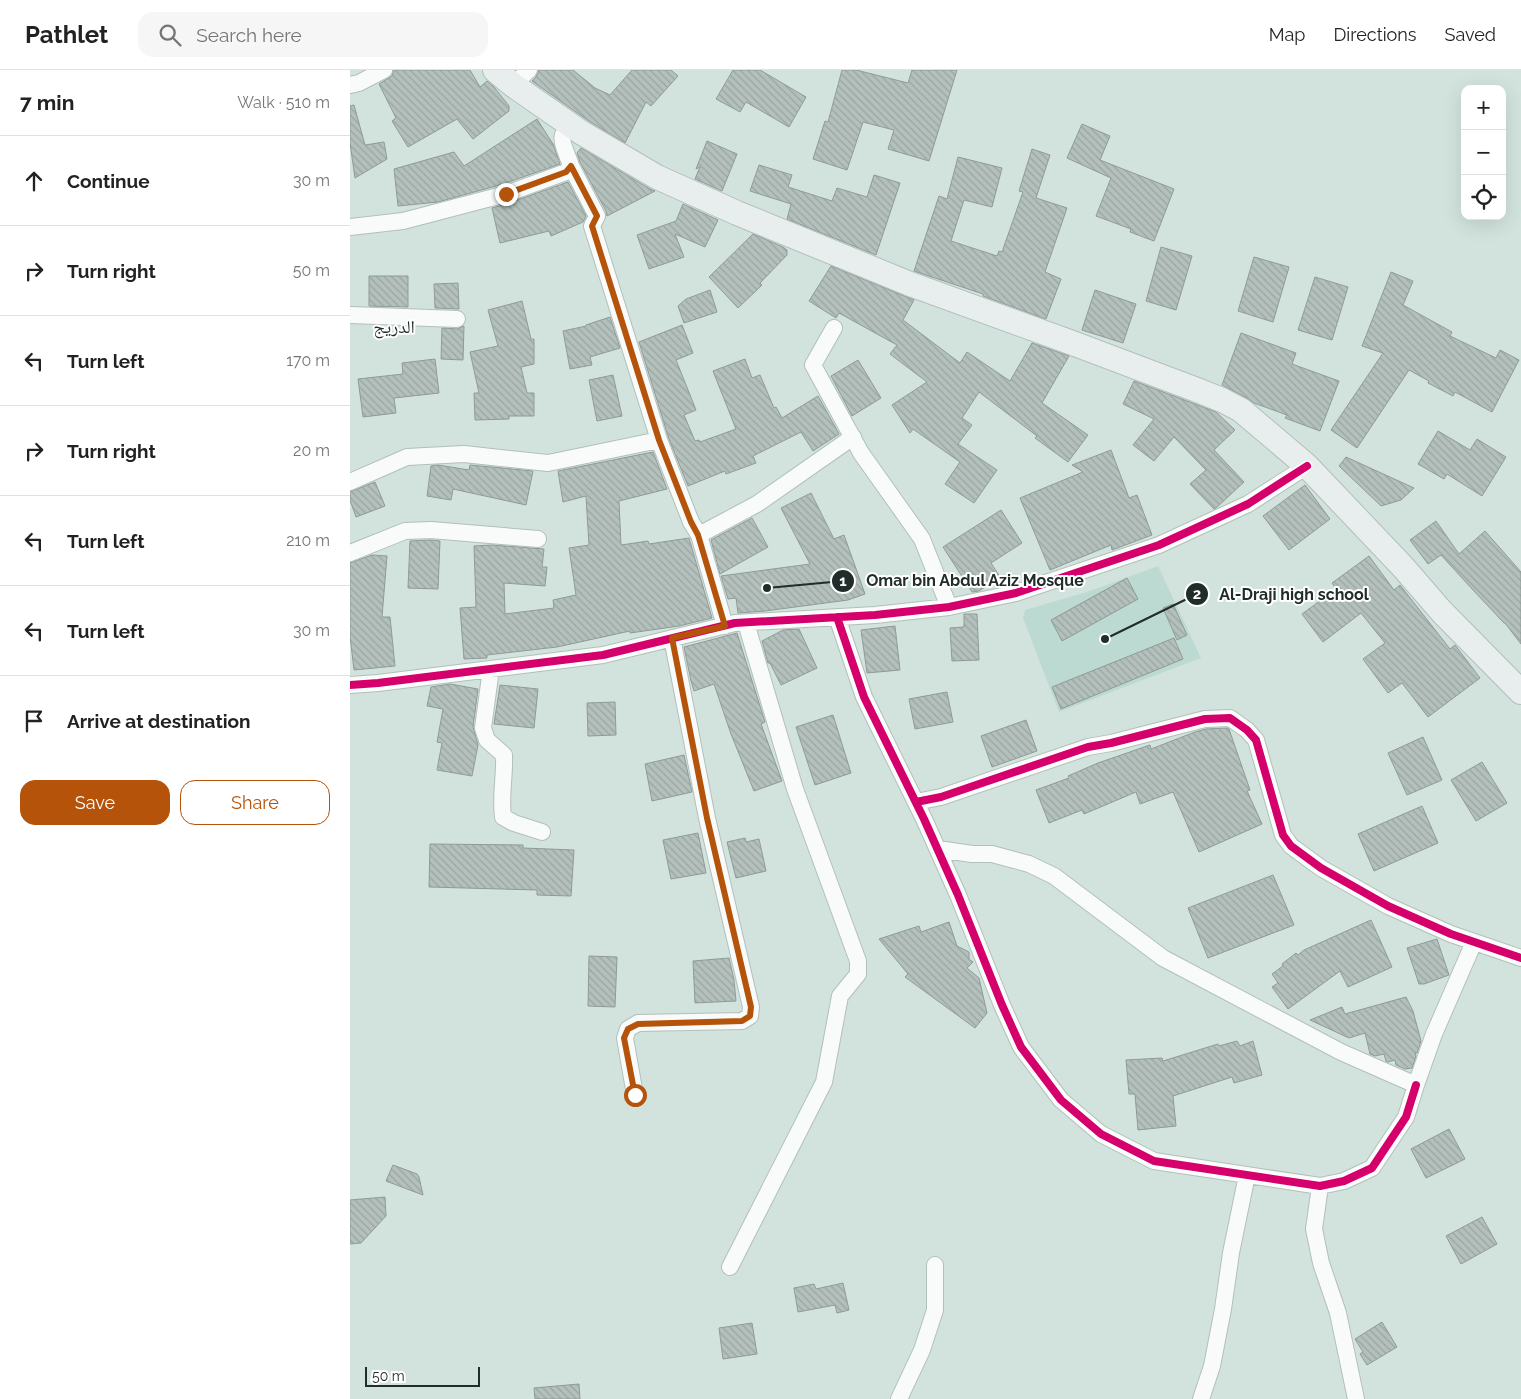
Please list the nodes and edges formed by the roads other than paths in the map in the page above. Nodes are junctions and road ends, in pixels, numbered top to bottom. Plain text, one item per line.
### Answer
1 (384, 70) edge
2 (512, 75) edge
3 (350, 85) edge
4 (572, 126) junction
5 (571, 166) junction
6 (350, 227) edge
7 (350, 315) edge
8 (457, 318) dead end
9 (834, 328) dead end
10 (853, 437) junction
11 (659, 440) junction
12 (1307, 466) junction
13 (350, 482) edge
14 (698, 535) junction
15 (538, 539) dead end
16 (350, 552) edge
17 (1403, 568) junction
18 (949, 607) junction
19 (838, 617) junction
20 (746, 623) junction
21 (725, 626) junction
22 (672, 638) junction
23 (491, 669) junction
24 (1521, 675) edge
25 (350, 685) edge
26 (1521, 692) edge
27 (916, 802) junction
28 (542, 832) dead end
29 (938, 849) junction
30 (1474, 942) junction
31 (1521, 958) edge
32 (1416, 1085) junction
33 (635, 1095) dead end
34 (1246, 1175) junction
35 (1320, 1186) junction
36 (935, 1264) dead end
37 (730, 1267) dead end
38 (899, 1399) edge
39 (1201, 1399) edge
40 (1356, 1399) edge

1 - 3 street
2 - 4 main road
4 - 5 street
4 - 12 main road
5 - 6 street
5 - 11 street
7 - 8 street
9 - 10 street
10 - 14 street
10 - 18 street
11 - 13 street
11 - 14 street
12 - 17 main road
12 - 18 street
14 - 21 street
15 - 16 street
17 - 24 main road
17 - 26 main road
18 - 19 street
19 - 20 street
19 - 27 street
20 - 21 street
20 - 37 street
21 - 22 street
22 - 23 street
22 - 33 street
23 - 25 street
23 - 28 street
27 - 29 street
27 - 30 street
29 - 32 street
29 - 34 street
30 - 31 street
30 - 32 street
32 - 35 street
34 - 35 street
34 - 39 street
35 - 40 street
36 - 38 street

